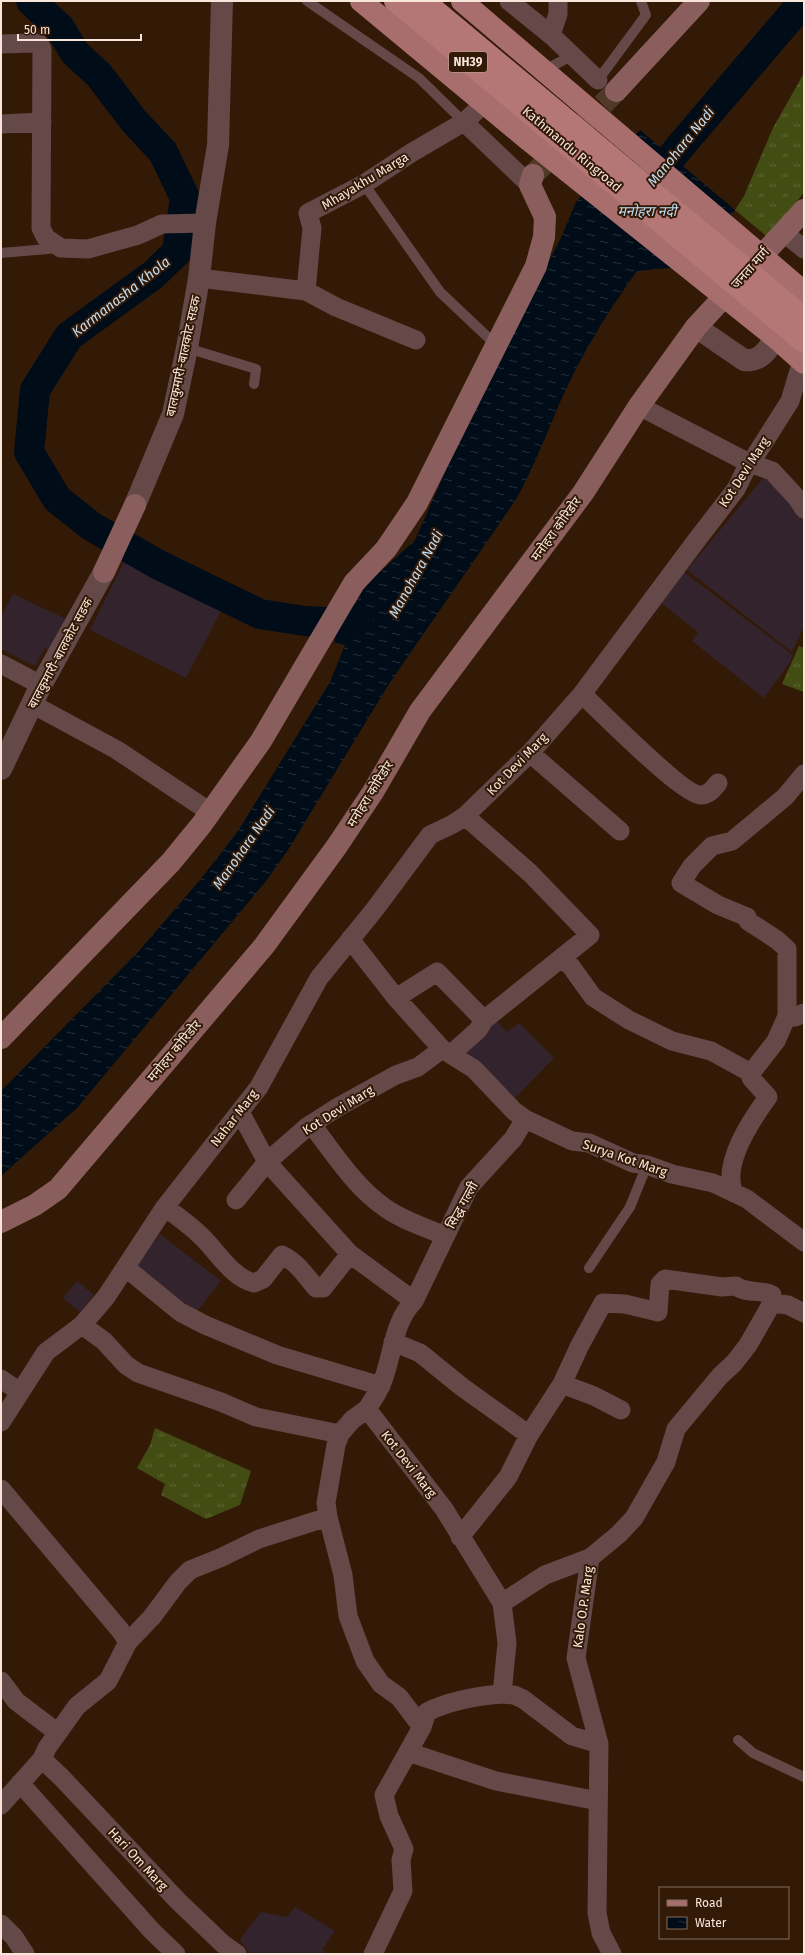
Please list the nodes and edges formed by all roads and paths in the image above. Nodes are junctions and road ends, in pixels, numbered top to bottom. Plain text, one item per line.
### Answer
1 (222, 1) edge
2 (307, 1) edge
3 (361, 1) edge
4 (395, 1) edge
5 (424, 1) edge
6 (462, 1) edge
7 (509, 1) edge
8 (558, 1) edge
9 (641, 1) edge
10 (699, 1) edge
11 (551, 35) junction
12 (1, 44) edge
13 (573, 55) junction
14 (545, 70) junction
15 (598, 80) joint
16 (616, 91) tunnel mouth
17 (485, 103) junction
18 (42, 122) junction
19 (464, 122) junction
20 (540, 123) junction
21 (1, 124) edge
22 (531, 180) joint
23 (364, 184) junction
24 (804, 210) edge
25 (205, 223) junction
26 (783, 232) junction
27 (61, 248) junction
28 (804, 249) edge
29 (1, 253) edge
30 (199, 278) junction
31 (306, 291) junction
32 (781, 302) edge
33 (804, 318) edge
34 (696, 327) junction
35 (776, 338) junction
36 (416, 340) dead end
37 (496, 345) junction
38 (187, 348) junction
39 (803, 356) edge
40 (254, 384) dead end
41 (800, 388) edge
42 (639, 406) junction
43 (750, 464) junction
44 (135, 505) joint
45 (804, 509) edge
46 (104, 572) joint
47 (1, 664) edge
48 (582, 694) junction
49 (37, 695) junction
50 (530, 753) junction
51 (1, 769) edge
52 (804, 774) edge
53 (718, 783) dead end
54 (210, 812) junction
55 (465, 816) junction
56 (620, 831) dead end
57 (350, 939) junction
58 (796, 949) edge
59 (560, 959) junction
60 (396, 998) junction
61 (795, 1015) edge
62 (484, 1020) junction
63 (1, 1038) edge
64 (447, 1052) junction
65 (751, 1073) junction
66 (240, 1112) junction
67 (525, 1119) junction
68 (311, 1124) junction
69 (267, 1162) junction
70 (647, 1165) junction
71 (734, 1193) junction
72 (236, 1200) dead end
73 (165, 1207) junction
74 (1, 1222) edge
75 (445, 1236) junction
76 (804, 1242) edge
77 (350, 1254) junction
78 (126, 1268) junction
79 (589, 1268) dead end
80 (414, 1301) junction
81 (772, 1303) junction
82 (804, 1313) edge
83 (82, 1325) junction
84 (393, 1342) junction
85 (1, 1379) edge
86 (562, 1384) junction
87 (381, 1386) junction
88 (20, 1392) junction
89 (367, 1409) junction
90 (621, 1410) dead end
91 (1, 1422) edge
92 (340, 1434) junction
93 (529, 1435) junction
94 (1, 1489) edge
95 (328, 1517) junction
96 (460, 1537) junction
97 (590, 1558) junction
98 (502, 1602) junction
99 (128, 1642) junction
100 (1, 1682) edge
101 (502, 1694) junction
102 (422, 1727) junction
103 (58, 1733) junction
104 (738, 1740) dead end
105 (599, 1744) junction
106 (408, 1752) junction
107 (42, 1759) junction
108 (804, 1777) edge
109 (20, 1783) junction
110 (598, 1801) junction
111 (1, 1805) edge
112 (1, 1924) edge
113 (25, 1954) edge
114 (176, 1954) edge
115 (237, 1954) edge
116 (373, 1954) edge
117 (612, 1954) edge

1 - 25 street, बालकुमारी-बालकोट सडक
2 - 19 lane
3 - 17 main road
4 - 20 highway, Kathmandu Ringroad / NH39
5 - 20 highway, Kathmandu Ringroad / NH39
6 - 14 main road
7 - 11 street
8 - 11 street
9 - 15 lane
10 - 16 main road
11 - 13 street
12 - 18 street
13 - 14 lane
13 - 15 street
14 - 32 main road
17 - 19 street, Mhayakhu Marga
17 - 20 main road
18 - 21 street
18 - 27 street
19 - 22 street
19 - 23 street, Mhayakhu Marga
20 - 32 highway, Kathmandu Ringroad / NH39
22 - 37 main road
23 - 31 street, Mhayakhu Marga
23 - 37 lane
24 - 26 main road, जनता मार्ग
25 - 27 street
25 - 30 street, बालकुमारी-बालकोट सडक
26 - 28 street
26 - 34 main road, जनता मार्ग
27 - 29 lane
30 - 31 street
30 - 38 street, बालकुमारी-बालकोट सडक
31 - 36 street
32 - 33 highway, Kathmandu Ringroad / NH39
32 - 35 main road
32 - 39 highway, Kathmandu Ringroad / NH39
34 - 35 street
34 - 42 main road, मनोहरा कोरिडोर
35 - 39 main road
37 - 54 main road
38 - 40 lane
38 - 44 street, बालकुमारी-बालकोट सडक
39 - 41 street, Kot Devi Marg
41 - 43 street, Kot Devi Marg
42 - 43 street
42 - 74 main road, मनोहरा कोरिडोर
43 - 45 street
43 - 48 street, Kot Devi Marg
44 - 46 main road, बालकुमारी-बालकोट सडक
46 - 49 street, बालकुमारी-बालकोट सडक
47 - 49 street
48 - 50 street, Kot Devi Marg
48 - 53 street
49 - 51 street, बालकुमारी-बालकोट सडक
49 - 54 street
50 - 55 street, Kot Devi Marg
50 - 56 street
52 - 58 street
54 - 63 main road
55 - 57 street, Nahar Marg
55 - 59 street
57 - 60 street, Surya Kot Marg
57 - 66 street, Nahar Marg
58 - 61 street
59 - 62 street
59 - 65 street
60 - 62 street
60 - 64 street, Surya Kot Marg
61 - 65 street
62 - 64 street, Kot Devi Marg
64 - 67 street, Surya Kot Marg
64 - 68 street, Kot Devi Marg
65 - 71 street
66 - 69 street
66 - 73 street, Nahar Marg
67 - 70 street, Surya Kot Marg
67 - 75 street, सिद्ध गल्ली
68 - 69 street, Kot Devi Marg
68 - 75 street
69 - 72 street, Kot Devi Marg
69 - 77 street
70 - 71 street, Surya Kot Marg
70 - 79 lane
71 - 76 street, Surya Kot Marg
73 - 77 street
73 - 78 street, Nahar Marg
75 - 80 street, सिद्ध गल्ली
77 - 80 street
78 - 83 street, Nahar Marg
78 - 87 street
80 - 84 street
81 - 82 street
81 - 86 street
81 - 97 street, Kalo O.P. Marg
83 - 88 street, Nahar Marg
83 - 92 street
84 - 87 street
84 - 93 street
85 - 88 street
86 - 90 street
86 - 93 street
87 - 89 street
88 - 91 street, Nahar Marg
89 - 92 street
89 - 96 street, Kot Devi Marg
92 - 95 street
93 - 96 street
94 - 99 street
95 - 99 street
95 - 102 street
96 - 98 street, Kot Devi Marg
97 - 98 street
97 - 105 street, Kalo O.P. Marg
98 - 101 street, Kot Devi Marg
99 - 103 street
100 - 103 street
101 - 102 street
101 - 105 street
102 - 106 street
103 - 107 street
104 - 108 lane
105 - 110 street, Kalo O.P. Marg
106 - 110 street
106 - 116 street
107 - 109 street
107 - 115 street, Hari Om Marg
109 - 111 street
109 - 114 street
110 - 117 street, Kalo O.P. Marg
112 - 113 street

